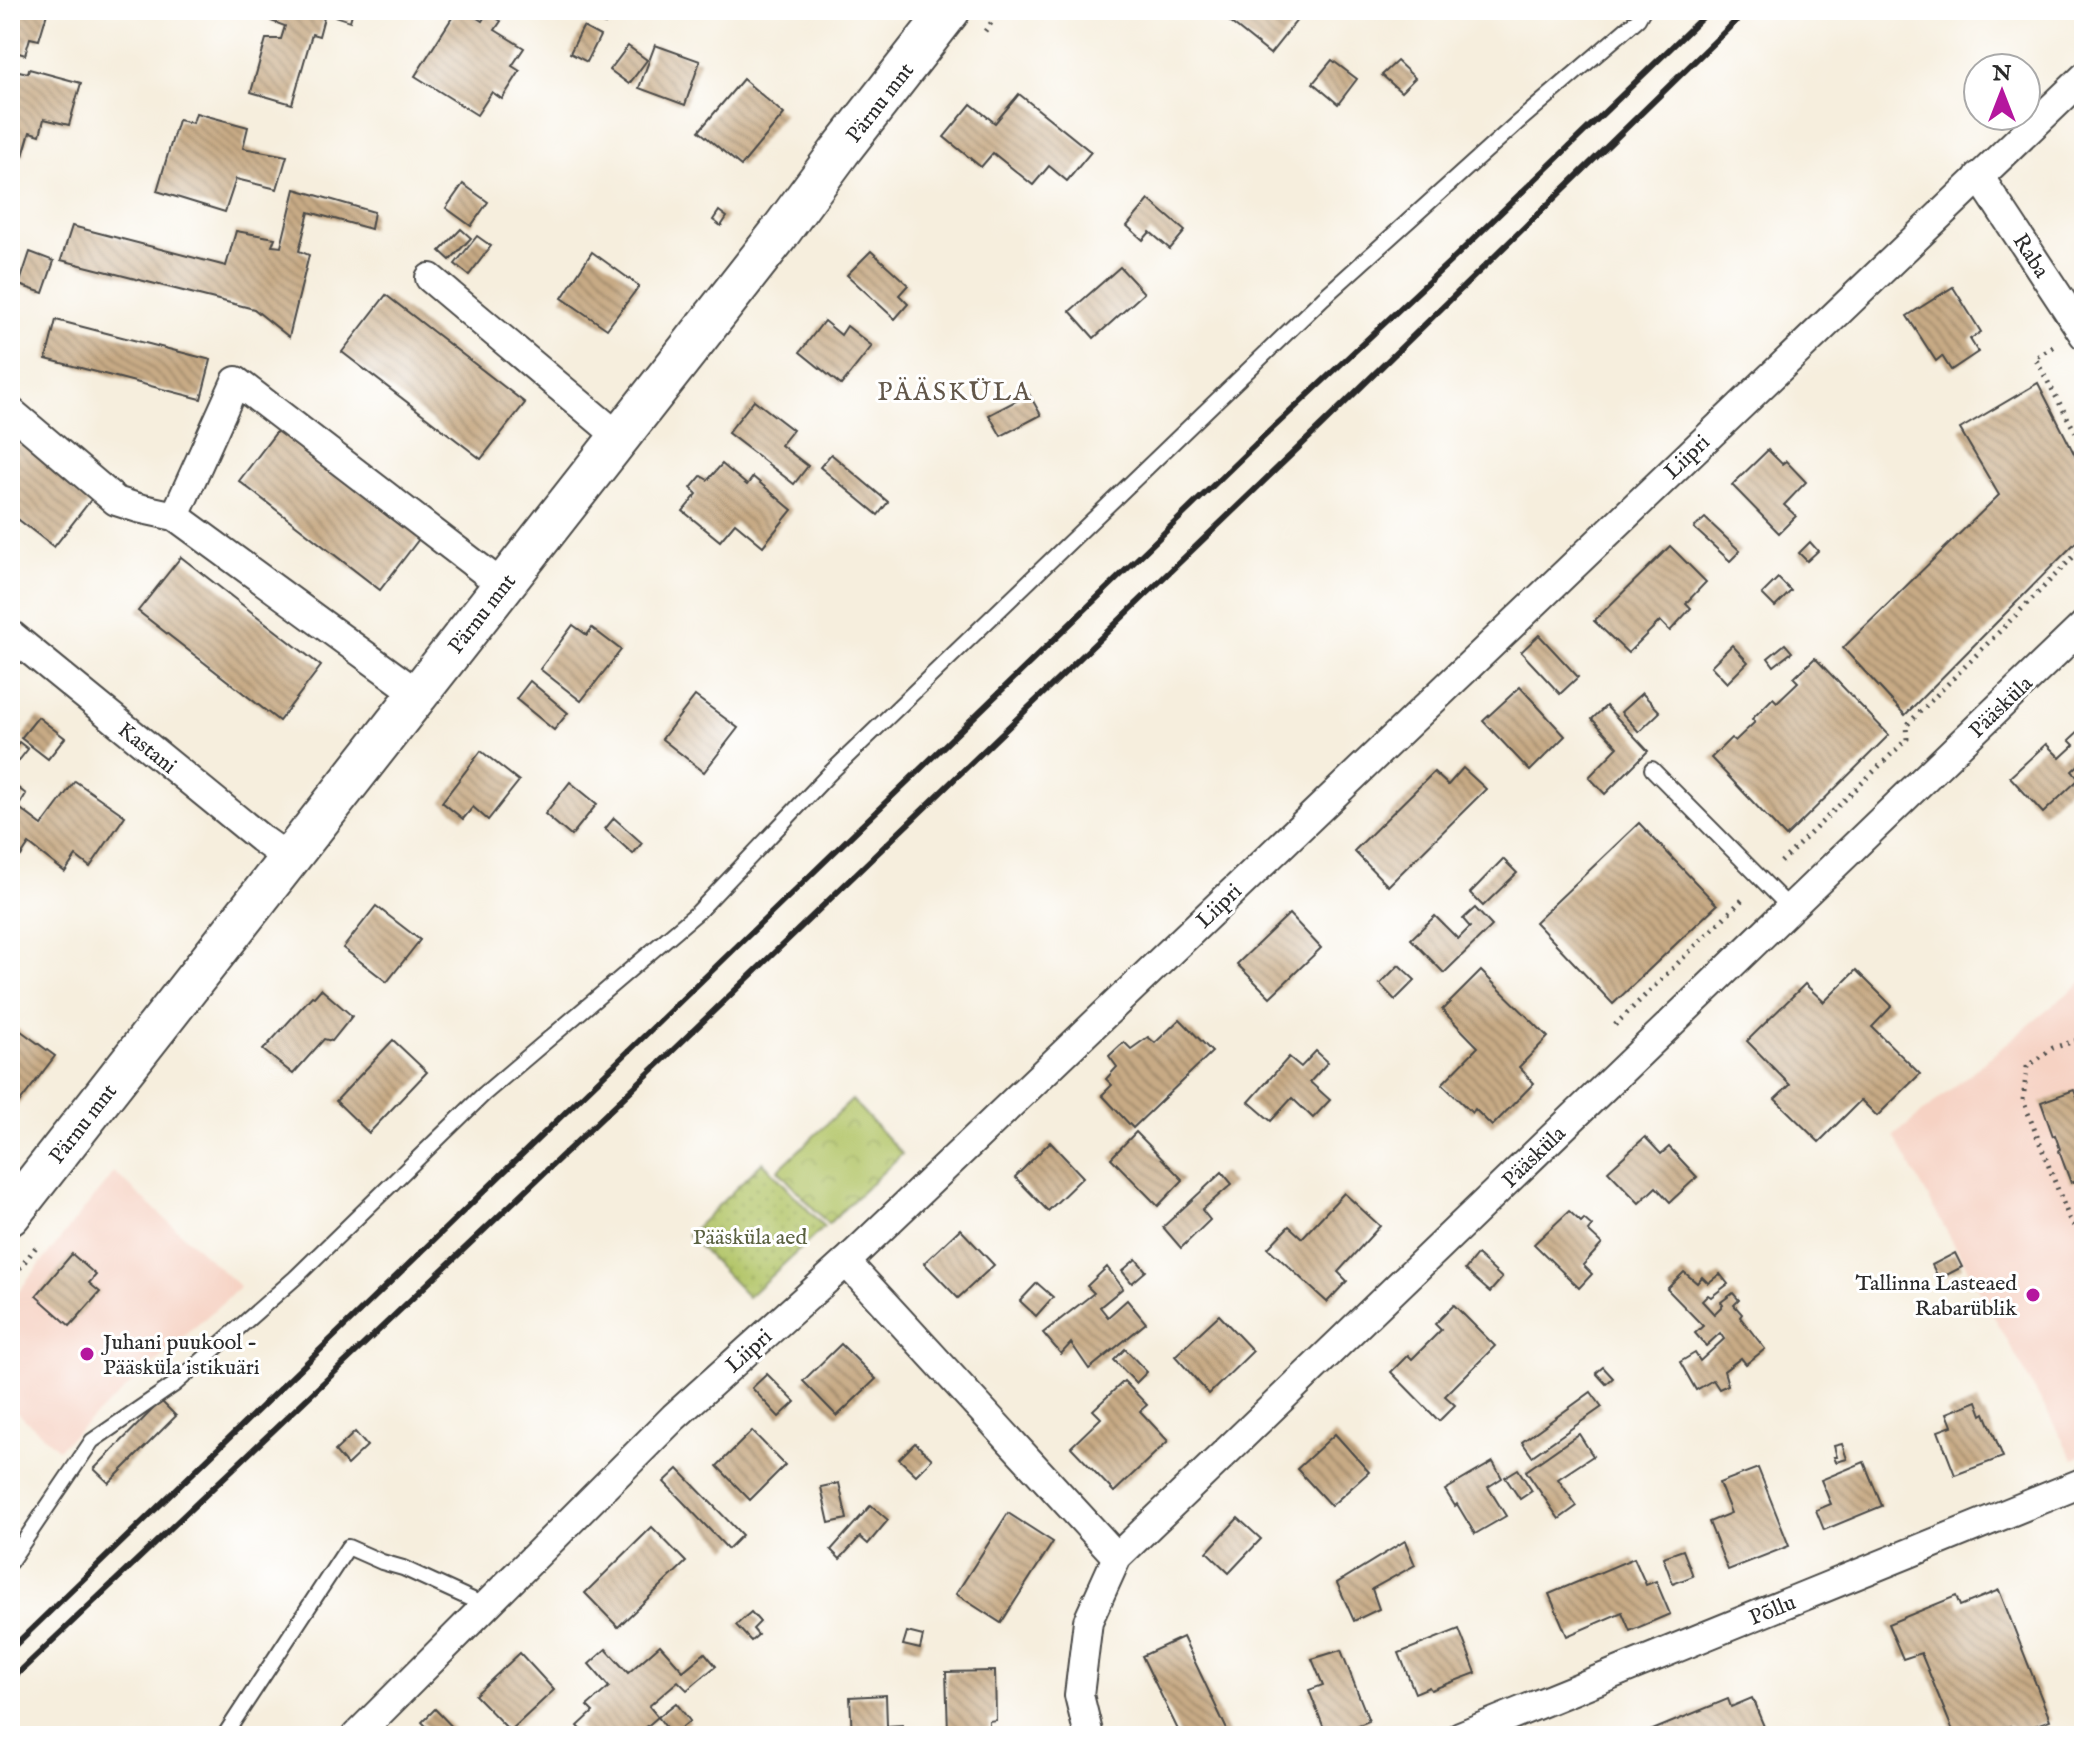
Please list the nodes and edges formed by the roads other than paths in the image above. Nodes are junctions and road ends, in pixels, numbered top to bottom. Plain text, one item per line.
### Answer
1 (950, 10) edge
2 (1643, 10) edge
3 (2084, 77) edge
4 (1979, 176) junction
5 (430, 278) dead end
6 (2082, 332) edge
7 (10, 411) edge
8 (619, 437) junction
9 (175, 516) junction
10 (502, 585) junction
11 (2084, 625) edge
12 (10, 634) edge
13 (418, 694) junction
14 (1652, 769) dead end
15 (288, 858) junction
16 (1790, 908) junction
17 (10, 1215) edge
18 (846, 1262) junction
19 (2084, 1482) edge
20 (1117, 1557) junction
21 (10, 1562) edge
22 (486, 1606) junction
23 (224, 1736) edge
24 (356, 1736) edge
25 (1089, 1736) edge
26 (1460, 1736) edge

1 - 8 main road, Pärnu mnt
2 - 21 lane
3 - 4 street, Liipri
4 - 6 street, Raba
4 - 18 street, Liipri
5 - 8 street
7 - 9 street
8 - 10 main road, Pärnu mnt
9 - 10 street
9 - 13 street
10 - 13 main road, Pärnu mnt
11 - 16 street, Pääsküla
12 - 15 street, Kastani
13 - 15 main road, Pärnu mnt
14 - 16 lane
15 - 17 main road, Pärnu mnt
16 - 20 street, Pääsküla
18 - 20 street
18 - 22 street, Liipri
19 - 26 street, Põllu
20 - 25 street, Pääsküla
22 - 23 lane
22 - 24 street, Liipri

